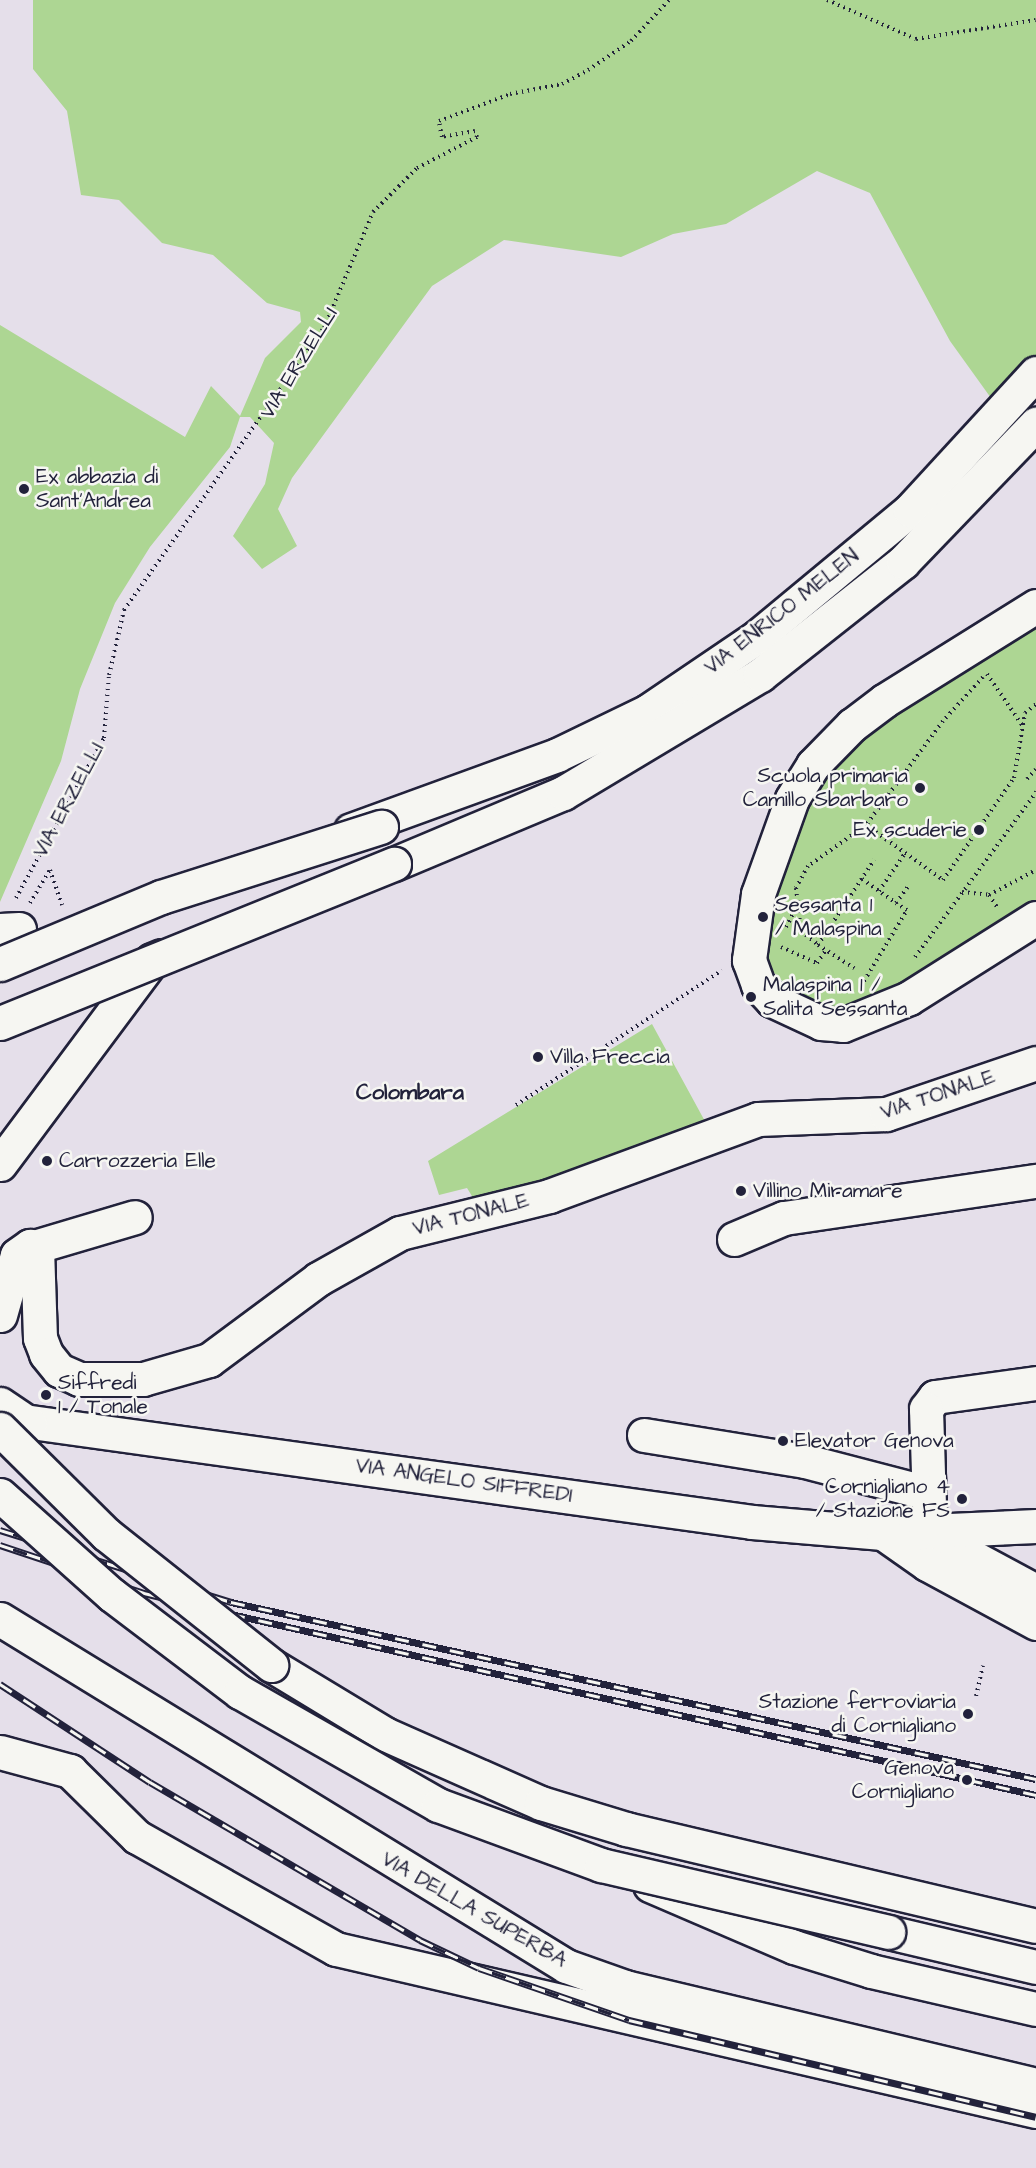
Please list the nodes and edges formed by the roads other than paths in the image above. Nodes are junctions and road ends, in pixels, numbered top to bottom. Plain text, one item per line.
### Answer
1 (1036, 373) edge
2 (1036, 424) edge
3 (1036, 606) edge
4 (708, 705) junction
5 (276, 913) dead end
6 (81, 918) junction
7 (1036, 918) edge
8 (10, 922) edge
9 (0, 963) edge
10 (0, 1023) edge
11 (1036, 1063) edge
12 (0, 1164) edge
13 (1036, 1181) edge
14 (135, 1217) dead end
15 (734, 1239) dead end
16 (34, 1247) junction
17 (0, 1315) edge
18 (1036, 1383) edge
19 (0, 1404) edge
20 (10, 1423) edge
21 (644, 1435) dead end
22 (928, 1493) junction
23 (0, 1495) edge
24 (1036, 1526) edge
25 (883, 1533) junction
26 (930, 1534) junction
27 (1036, 1591) edge
28 (0, 1618) edge
29 (1036, 1623) edge
30 (0, 1752) edge
31 (601, 1865) junction
32 (1036, 1926) edge
33 (1036, 1967) edge
34 (1036, 2009) edge
35 (1036, 2085) edge
36 (1036, 2111) edge

1 - 6 main road, VIA ENRICO MELEN
2 - 4 main road, VIA ENRICO MELEN
3 - 7 main road
4 - 9 main road, bridge
4 - 10 main road, bridge
5 - 12 main road
6 - 8 main road
6 - 9 main road, bridge
11 - 16 main road, VIA TONALE
13 - 15 main road
14 - 16 main road
16 - 17 main road
18 - 22 main road
19 - 20 main road
20 - 25 main road, VIA ANGELO SIFFREDI
20 - 32 main road, bridge
21 - 22 main road
22 - 26 main road
23 - 31 main road, bridge
24 - 26 main road, VIA ANGELO SIFFREDI
25 - 26 main road, VIA ANGELO SIFFREDI
25 - 29 main road
26 - 27 main road
28 - 35 main road, VIA DELLA SUPERBA
30 - 36 main road
31 - 33 main road, bridge
31 - 34 main road, bridge

